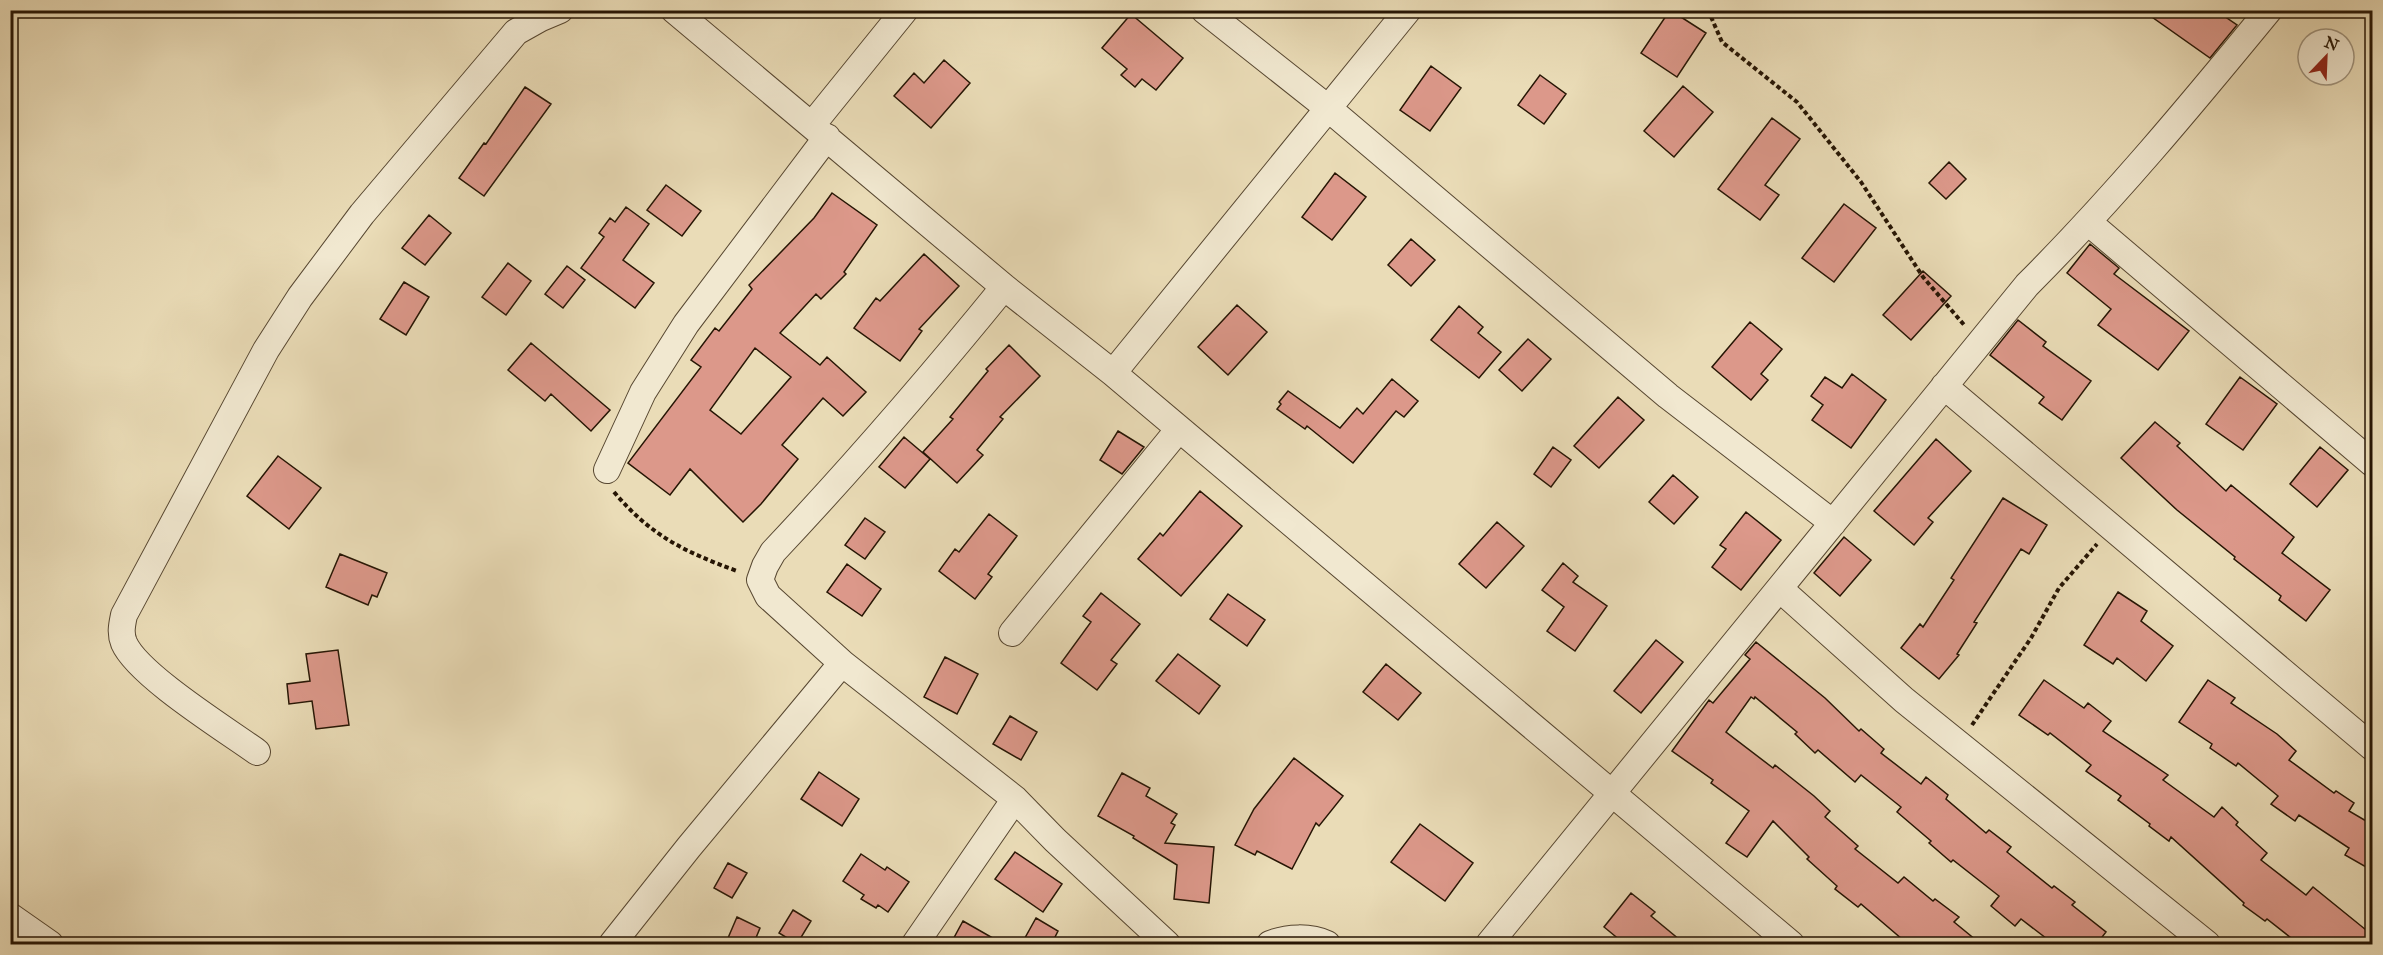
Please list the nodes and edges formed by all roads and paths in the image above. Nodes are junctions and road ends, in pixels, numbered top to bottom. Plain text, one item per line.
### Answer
1 (560, 10) edge
2 (674, 10) edge
3 (904, 10) edge
4 (1204, 10) edge
5 (1408, 10) edge
6 (1708, 10) edge
7 (2269, 10) edge
8 (1329, 109) junction
9 (820, 131) junction
10 (2088, 222) junction
11 (1004, 286) junction
12 (1979, 342) junction
13 (1113, 373) junction
14 (1944, 386) junction
15 (1179, 429) junction
16 (2373, 463) edge
17 (607, 470) joint
18 (1833, 523) junction
19 (2111, 527) junction
20 (760, 580) junction
21 (1780, 589) junction
22 (1012, 633) dead end
23 (842, 663) junction
24 (1959, 746) junction
25 (2373, 747) edge
26 (257, 752) dead end
27 (1612, 792) junction
28 (1015, 799) junction
29 (10, 916) edge
30 (50, 945) edge
31 (612, 945) edge
32 (915, 945) edge
33 (1167, 945) edge
34 (1270, 945) edge
35 (1327, 945) edge
36 (1489, 945) edge
37 (1791, 945) edge
38 (2207, 945) edge

1 - 26 street
2 - 9 street
3 - 9 street
4 - 8 street
5 - 8 street
6 - 12 path
7 - 10 street
8 - 13 street
8 - 18 street
9 - 11 street
9 - 17 street
10 - 12 street
10 - 16 street
11 - 13 street
11 - 20 street
12 - 14 street
13 - 15 street
14 - 18 street
14 - 19 street
15 - 22 street
15 - 27 street
17 - 20 path
18 - 21 street
19 - 24 path
19 - 25 street
20 - 23 street
21 - 24 street
21 - 27 street
23 - 28 street
23 - 31 street
24 - 38 street
27 - 36 street
27 - 37 street
28 - 32 street
28 - 33 street
29 - 30 street
34 - 35 street

